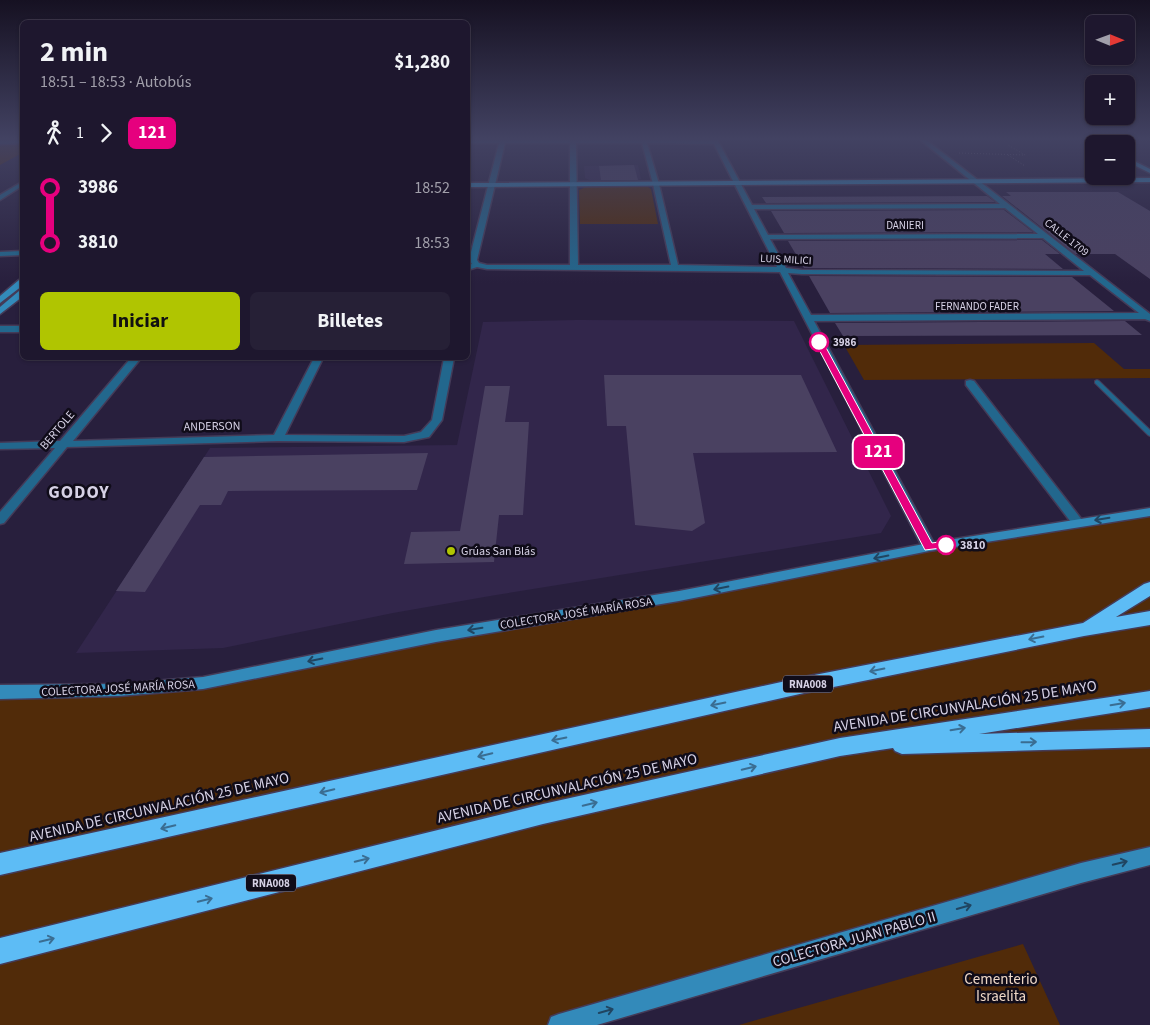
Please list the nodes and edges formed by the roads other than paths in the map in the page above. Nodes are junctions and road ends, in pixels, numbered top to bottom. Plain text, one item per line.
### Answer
1 (17, 187) edge
2 (492, 187) edge
3 (574, 187) edge
4 (657, 187) edge
5 (738, 187) edge
6 (983, 187) edge
7 (0, 189) edge
8 (14, 189) junction
9 (20, 189) edge
10 (0, 198) edge
11 (1007, 206) junction
12 (749, 207) junction
13 (1047, 236) junction
14 (764, 237) junction
15 (470, 247) edge
16 (476, 247) junction
17 (20, 253) edge
18 (0, 254) edge
19 (472, 267) edge
20 (574, 268) junction
21 (675, 268) junction
22 (782, 269) junction
23 (1094, 273) junction
24 (20, 284) edge
25 (20, 295) edge
26 (0, 300) edge
27 (0, 311) edge
28 (1149, 317) edge
29 (806, 318) junction
30 (0, 329) edge
31 (20, 329) edge
32 (134, 360) edge
33 (317, 360) edge
34 (449, 360) edge
35 (1097, 382) dead end
36 (970, 383) dead end
37 (1150, 434) edge
38 (278, 438) junction
39 (63, 444) junction
40 (0, 446) edge
41 (1150, 512) edge
42 (0, 520) edge
43 (1078, 523) junction
44 (929, 547) junction
45 (1150, 588) edge
46 (1150, 618) edge
47 (1084, 628) junction
48 (0, 692) edge
49 (1150, 699) edge
50 (1150, 738) edge
51 (840, 747) junction
52 (1150, 856) edge
53 (0, 864) edge
54 (0, 952) edge
55 (559, 1025) edge

1 - 8 street
2 - 16 street
3 - 20 street
4 - 21 street
5 - 12 street
6 - 11 street, CALLE 1709
7 - 8 street
8 - 9 street
8 - 10 street
11 - 12 street
11 - 13 street, CALLE 1709
12 - 14 street
13 - 14 street, DANIERI
13 - 23 street, CALLE 1709
14 - 22 street
15 - 16 street
16 - 19 street
17 - 18 street
19 - 20 street, LUIS MILICI
20 - 21 street, LUIS MILICI
21 - 22 street, LUIS MILICI
22 - 23 street, LUIS MILICI
22 - 29 street
23 - 28 street, CALLE 1709
24 - 26 street
25 - 27 street
28 - 29 street, FERNANDO FADER
29 - 44 street
30 - 31 street
32 - 39 street, BERTOLE
33 - 38 street
34 - 38 street, ANDERSON
35 - 37 lane
36 - 43 street
38 - 39 street, ANDERSON
39 - 40 street, ANDERSON
39 - 42 street, BERTOLE
41 -> 43 street, COLECTORA JOSÉ MARÍA ROSA
43 - 44 street, COLECTORA JOSÉ MARÍA ROSA
44 -> 48 street, COLECTORA JOSÉ MARÍA ROSA
45 - 47 highway
46 - 47 highway, AVENIDA DE CIRCUNVALACIÓN 25 DE MAYO / RNA008
47 -> 53 highway, AVENIDA DE CIRCUNVALACIÓN 25 DE MAYO / RNA008
51 -> 49 highway, AVENIDA DE CIRCUNVALACIÓN 25 DE MAYO / RNA008
51 -> 50 highway, RNA008
54 -> 51 highway, AVENIDA DE CIRCUNVALACIÓN 25 DE MAYO / RNA008
55 -> 52 street, COLECTORA JUAN PABLO II

